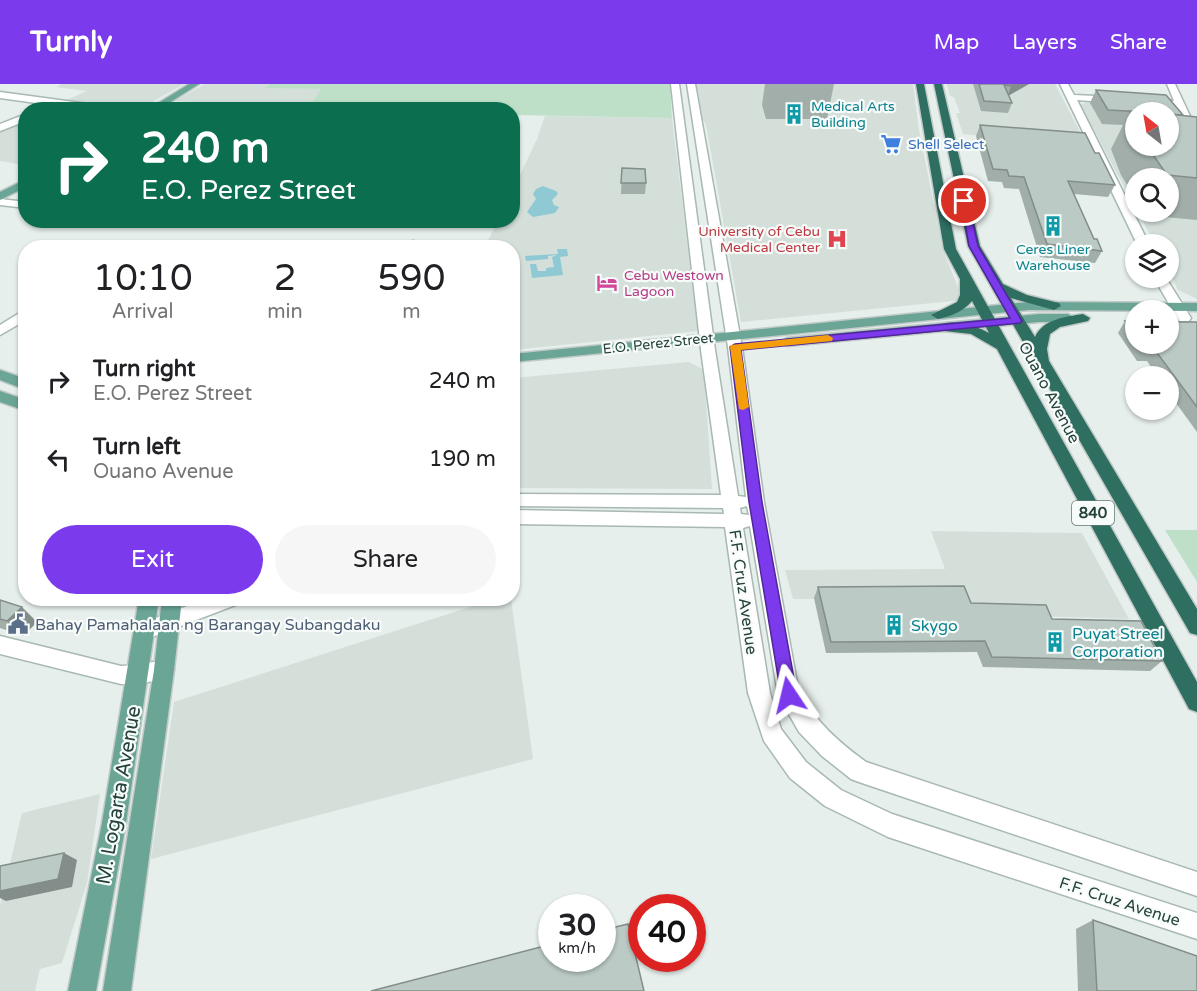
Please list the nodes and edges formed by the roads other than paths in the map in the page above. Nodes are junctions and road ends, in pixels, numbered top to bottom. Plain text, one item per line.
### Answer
1 (195, 84) edge
2 (675, 84) edge
3 (691, 84) edge
4 (920, 84) edge
5 (938, 84) edge
6 (1064, 84) edge
7 (1171, 84) edge
8 (0, 95) edge
9 (1070, 97) junction
10 (1125, 101) edge
11 (1136, 101) edge
12 (56, 102) edge
13 (165, 102) edge
14 (1180, 104) junction
15 (18, 120) edge
16 (0, 128) edge
17 (1197, 142) edge
18 (932, 148) junction
19 (952, 149) junction
20 (18, 187) edge
21 (0, 199) edge
22 (18, 203) edge
23 (1138, 234) edge
24 (966, 278) junction
25 (996, 286) junction
26 (1166, 288) edge
27 (1054, 306) junction
28 (1197, 307) edge
29 (1009, 308) junction
30 (1181, 316) edge
31 (987, 317) junction
32 (1083, 318) junction
33 (1125, 318) edge
34 (18, 319) edge
35 (941, 321) junction
36 (1016, 321) junction
37 (0, 331) edge
38 (734, 341) junction
39 (707, 344) junction
40 (1004, 348) junction
41 (520, 357) edge
42 (1043, 365) junction
43 (520, 367) edge
44 (0, 375) edge
45 (18, 382) edge
46 (0, 386) edge
47 (18, 392) edge
48 (0, 396) edge
49 (18, 403) edge
50 (520, 500) edge
51 (757, 511) junction
52 (732, 512) junction
53 (520, 517) edge
54 (148, 606) edge
55 (172, 606) edge
56 (211, 606) edge
57 (170, 622) junction
58 (1197, 627) edge
59 (145, 631) junction
60 (0, 645) edge
61 (164, 669) junction
62 (138, 675) junction
63 (1197, 702) edge
64 (1197, 884) edge
65 (1197, 926) edge
66 (82, 991) edge
67 (117, 991) edge

1 - 13 main road
2 - 39 street, F.F. Cruz Avenue
3 - 38 street, F.F. Cruz Avenue
4 - 18 highway, Ouano Avenue / 840
5 - 19 highway, Ouano Avenue / 840
6 - 9 street
7 - 14 street
8 - 12 street
9 - 10 street
9 - 23 street
11 - 14 street
14 - 17 street
15 - 16 street
18 - 19 highway
18 - 24 highway, Ouano Avenue / 840
19 - 25 highway, Ouano Avenue / 840
20 - 21 main road
21 - 22 street
24 - 31 highway, Ouano Avenue / 840
24 - 35 highway
25 - 27 highway
25 - 29 highway, Ouano Avenue / 840
26 - 30 street
27 - 29 main road, E.O. Perez Street
27 - 30 main road, E.O. Perez Street
28 - 30 main road, E.O. Perez Street
29 - 31 main road, E.O. Perez Street
29 - 36 highway, Ouano Avenue / 840
31 - 35 main road, E.O. Perez Street
31 - 36 main road, E.O. Perez Street
31 - 40 highway, Ouano Avenue / 840
32 - 33 main road, E.O. Perez Street
32 - 36 main road, E.O. Perez Street
32 - 42 highway
34 - 37 street
35 - 38 main road, E.O. Perez Street
35 - 40 highway
36 - 42 highway, Ouano Avenue / 840
38 - 39 main road, E.O. Perez Street
38 - 51 street, F.F. Cruz Avenue
39 - 41 main road, E.O. Perez Street
39 - 43 main road, E.O. Perez Street
39 - 52 street, F.F. Cruz Avenue
40 - 63 highway, Ouano Avenue / 840
42 - 58 highway, Ouano Avenue / 840
44 - 45 main road
46 - 47 main road
48 - 49 main road
50 - 52 street
51 - 52 street
51 - 64 street, F.F. Cruz Avenue
52 - 53 street
52 - 65 street, F.F. Cruz Avenue
54 - 59 main road, M. Logarta Avenue
55 - 57 main road, M. Logarta Avenue
56 - 57 street
57 - 59 street
57 - 61 main road, M. Logarta Avenue
59 - 62 main road, M. Logarta Avenue
60 - 62 street
61 - 62 street
61 - 67 main road, M. Logarta Avenue
62 - 66 main road, M. Logarta Avenue

